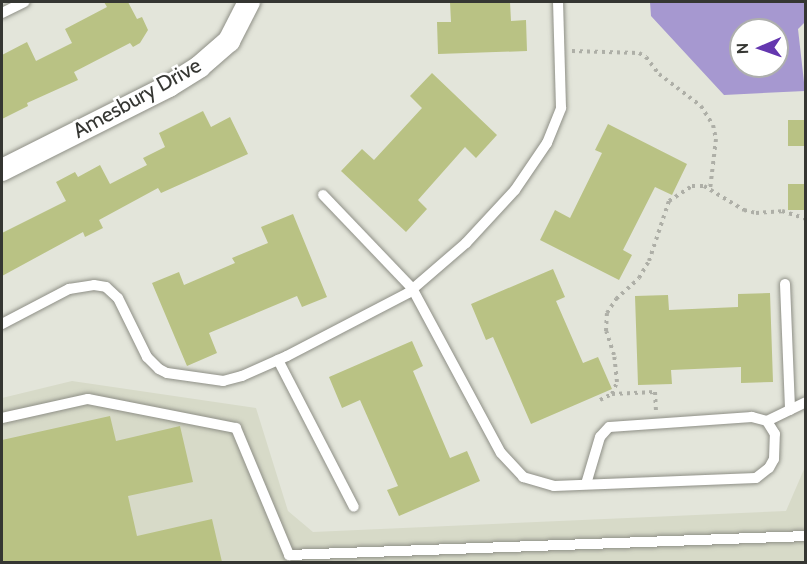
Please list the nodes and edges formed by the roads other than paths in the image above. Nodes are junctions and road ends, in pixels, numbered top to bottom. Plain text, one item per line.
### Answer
1 (25, 2) edge
2 (249, 2) edge
3 (558, 2) edge
4 (2, 13) edge
5 (2, 170) edge
6 (323, 195) dead end
7 (785, 284) dead end
8 (412, 288) junction
9 (2, 324) edge
10 (278, 360) junction
11 (806, 402) edge
12 (790, 410) junction
13 (2, 418) edge
14 (767, 421) junction
15 (586, 484) junction
16 (354, 507) dead end
17 (806, 536) edge

1 - 4 lane
2 - 5 street, Amesbury Drive
3 - 8 lane
6 - 8 lane
7 - 12 lane
8 - 10 lane
8 - 15 lane
9 - 10 lane
10 - 16 lane
11 - 12 lane
12 - 14 lane
13 - 17 lane
14 - 15 lane
14 - 15 lane

